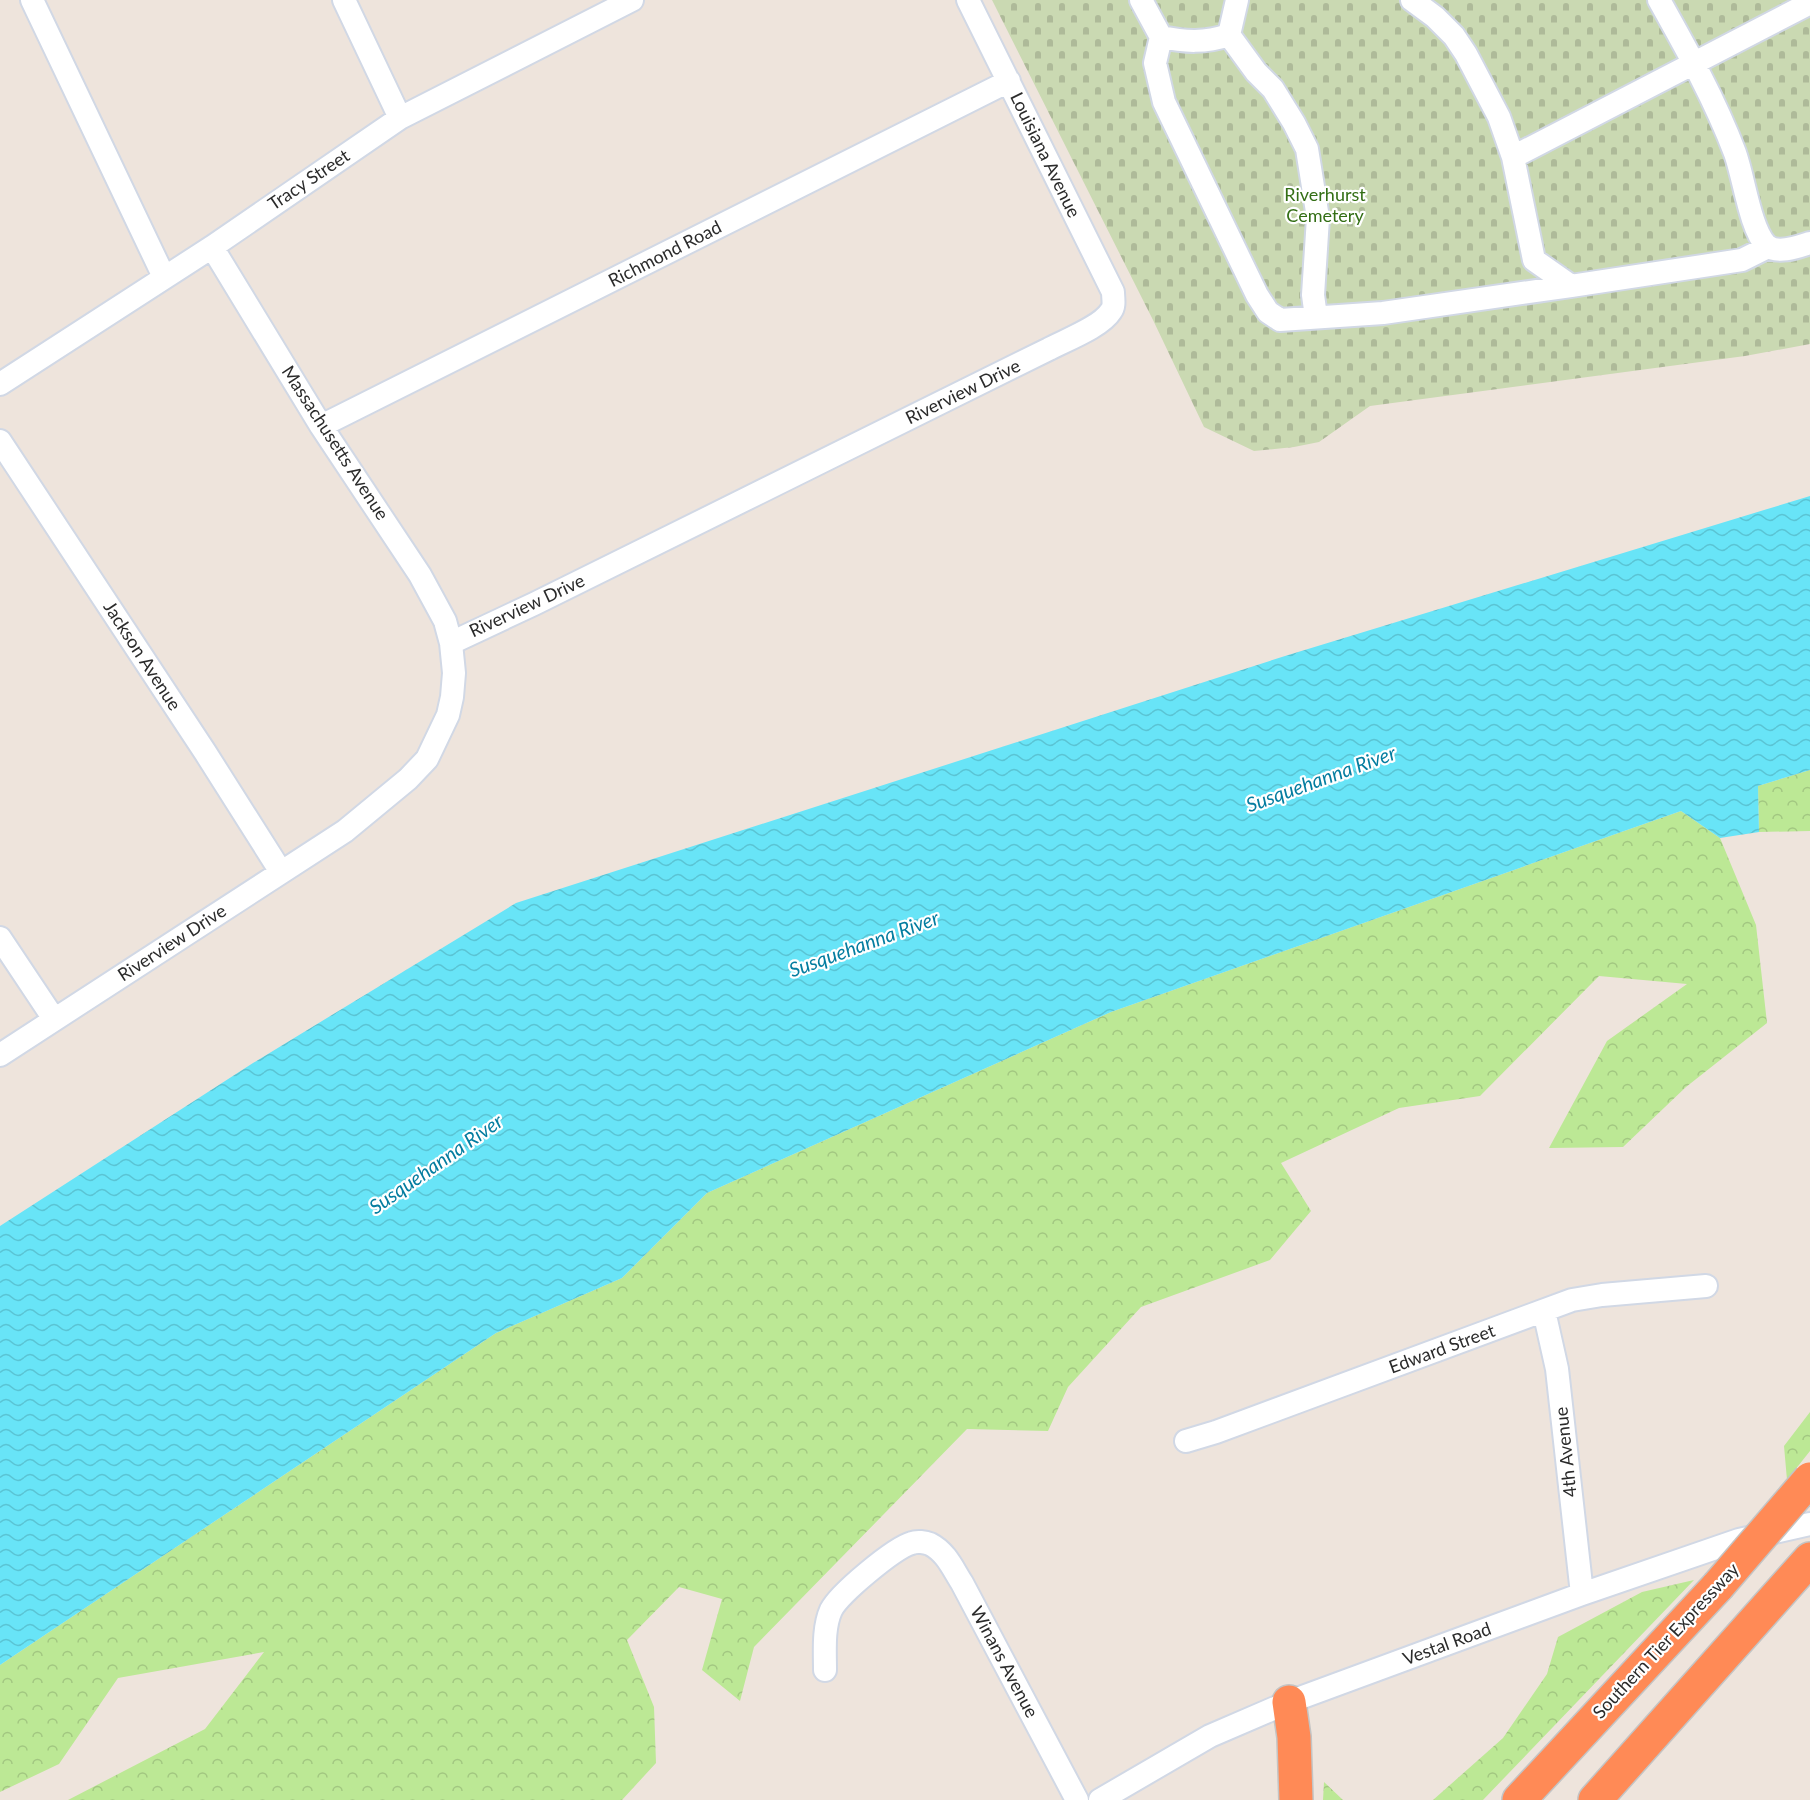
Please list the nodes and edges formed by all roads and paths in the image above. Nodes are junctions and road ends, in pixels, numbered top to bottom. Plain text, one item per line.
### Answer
1 (32, 0) edge
2 (344, 0) edge
3 (632, 0) edge
4 (968, 0) edge
5 (1141, 0) edge
6 (1237, 0) edge
7 (1412, 0) edge
8 (1659, 0) edge
9 (1810, 3) edge
10 (1229, 35) junction
11 (1161, 36) junction
12 (1694, 63) junction
13 (1009, 81) junction
14 (400, 118) junction
15 (1513, 157) junction
16 (1810, 243) edge
17 (212, 247) junction
18 (1768, 247) junction
19 (1534, 260) junction
20 (164, 277) junction
21 (1571, 286) junction
22 (1515, 294) junction
23 (1111, 311) joint
24 (1316, 317) junction
25 (0, 384) edge
26 (321, 426) junction
27 (0, 441) edge
28 (451, 643) junction
29 (281, 872) junction
30 (0, 938) edge
31 (54, 1019) junction
32 (0, 1056) edge
33 (1706, 1286) dead end
34 (1545, 1311) junction
35 (1186, 1441) dead end
36 (1810, 1479) edge
37 (1810, 1524) edge
38 (1807, 1562) edge
39 (1582, 1594) junction
40 (825, 1670) dead end
41 (1289, 1702) junction
42 (1077, 1800) edge
43 (1100, 1800) edge
44 (1296, 1800) edge
45 (1519, 1800) edge
46 (1595, 1800) edge

1 - 20 street
2 - 14 street
3 - 14 street, Tracy Street
4 - 13 street, Louisiana Avenue
5 - 11 street
6 - 10 street
7 - 15 street
8 - 12 street
9 - 12 street
10 - 11 street
10 - 24 street
11 - 24 street
12 - 15 street
12 - 18 street
13 - 23 street, Louisiana Avenue
13 - 26 street, Richmond Road
14 - 17 street, Tracy Street
15 - 19 street
16 - 18 street
17 - 20 street, Tracy Street
17 - 26 street, Massachusetts Avenue
18 - 21 street
19 - 21 street
19 - 22 street
20 - 25 street, Tracy Street
21 - 22 street
22 - 24 street
23 - 28 street, Riverview Drive
26 - 28 street, Massachusetts Avenue
27 - 29 street, Jackson Avenue
28 - 29 street, Riverview Drive
29 - 31 street, Riverview Drive
30 - 31 street
31 - 32 street, Riverview Drive
33 - 34 street, Edward Street
34 - 35 street, Edward Street
34 - 39 street, 4th Avenue
36 - 45 highway, Southern Tier Expressway, bridge
37 - 39 street, Vestal Road
38 - 46 highway
39 - 41 street, Vestal Road
40 - 42 street, Winans Avenue
41 - 43 street, Vestal Road
41 - 44 highway

